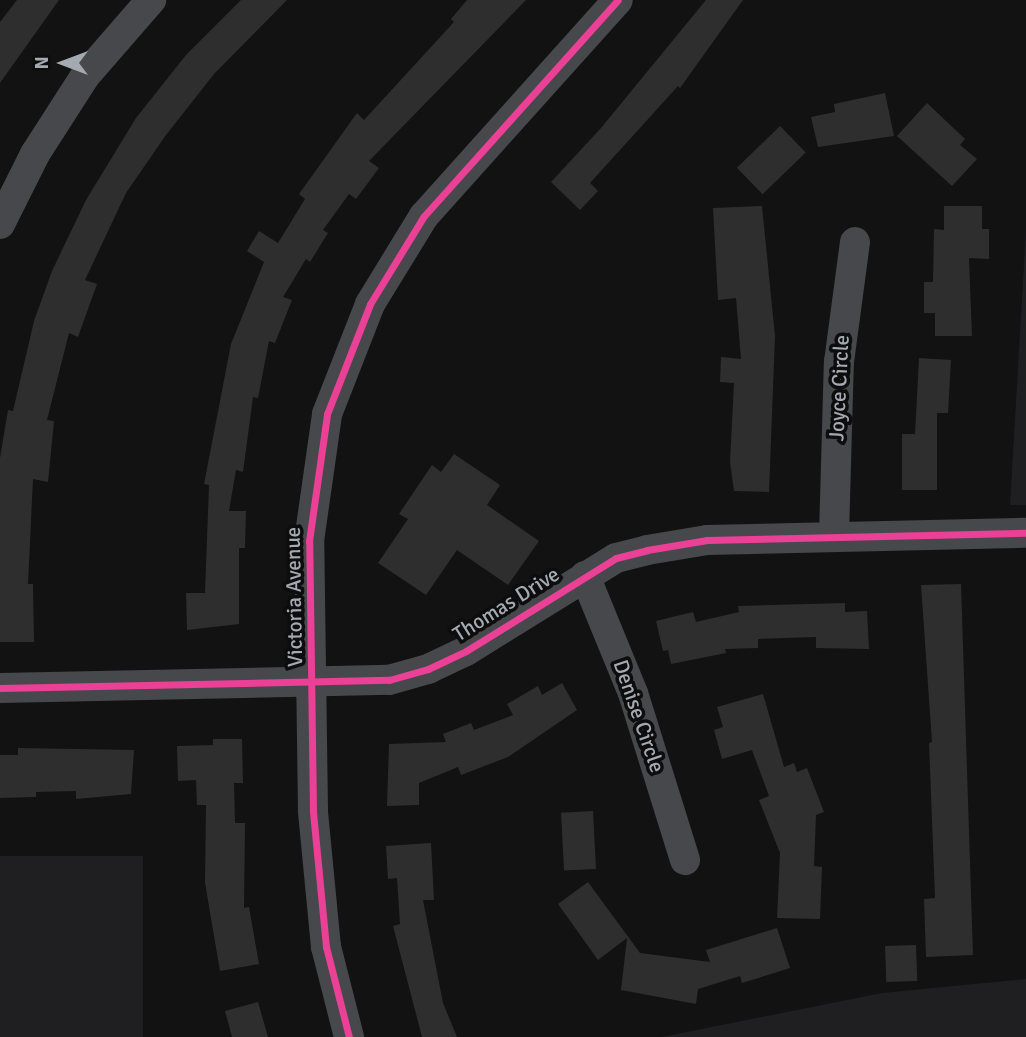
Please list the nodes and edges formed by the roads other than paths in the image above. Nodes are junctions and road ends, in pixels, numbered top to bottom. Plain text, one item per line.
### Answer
1 (151, 0) edge
2 (618, 0) edge
3 (0, 224) edge
4 (855, 242) dead end
5 (1026, 533) edge
6 (834, 536) junction
7 (584, 576) junction
8 (312, 683) junction
9 (0, 688) edge
10 (685, 860) dead end
11 (349, 1037) edge

1 - 3 street
2 - 8 street, Victoria Avenue
4 - 6 street, Joyce Circle
5 - 6 street, Thomas Drive
6 - 7 street, Thomas Drive
7 - 8 street, Thomas Drive
7 - 10 street, Denise Circle
8 - 9 street, Thomas Drive
8 - 11 street, Victoria Avenue

